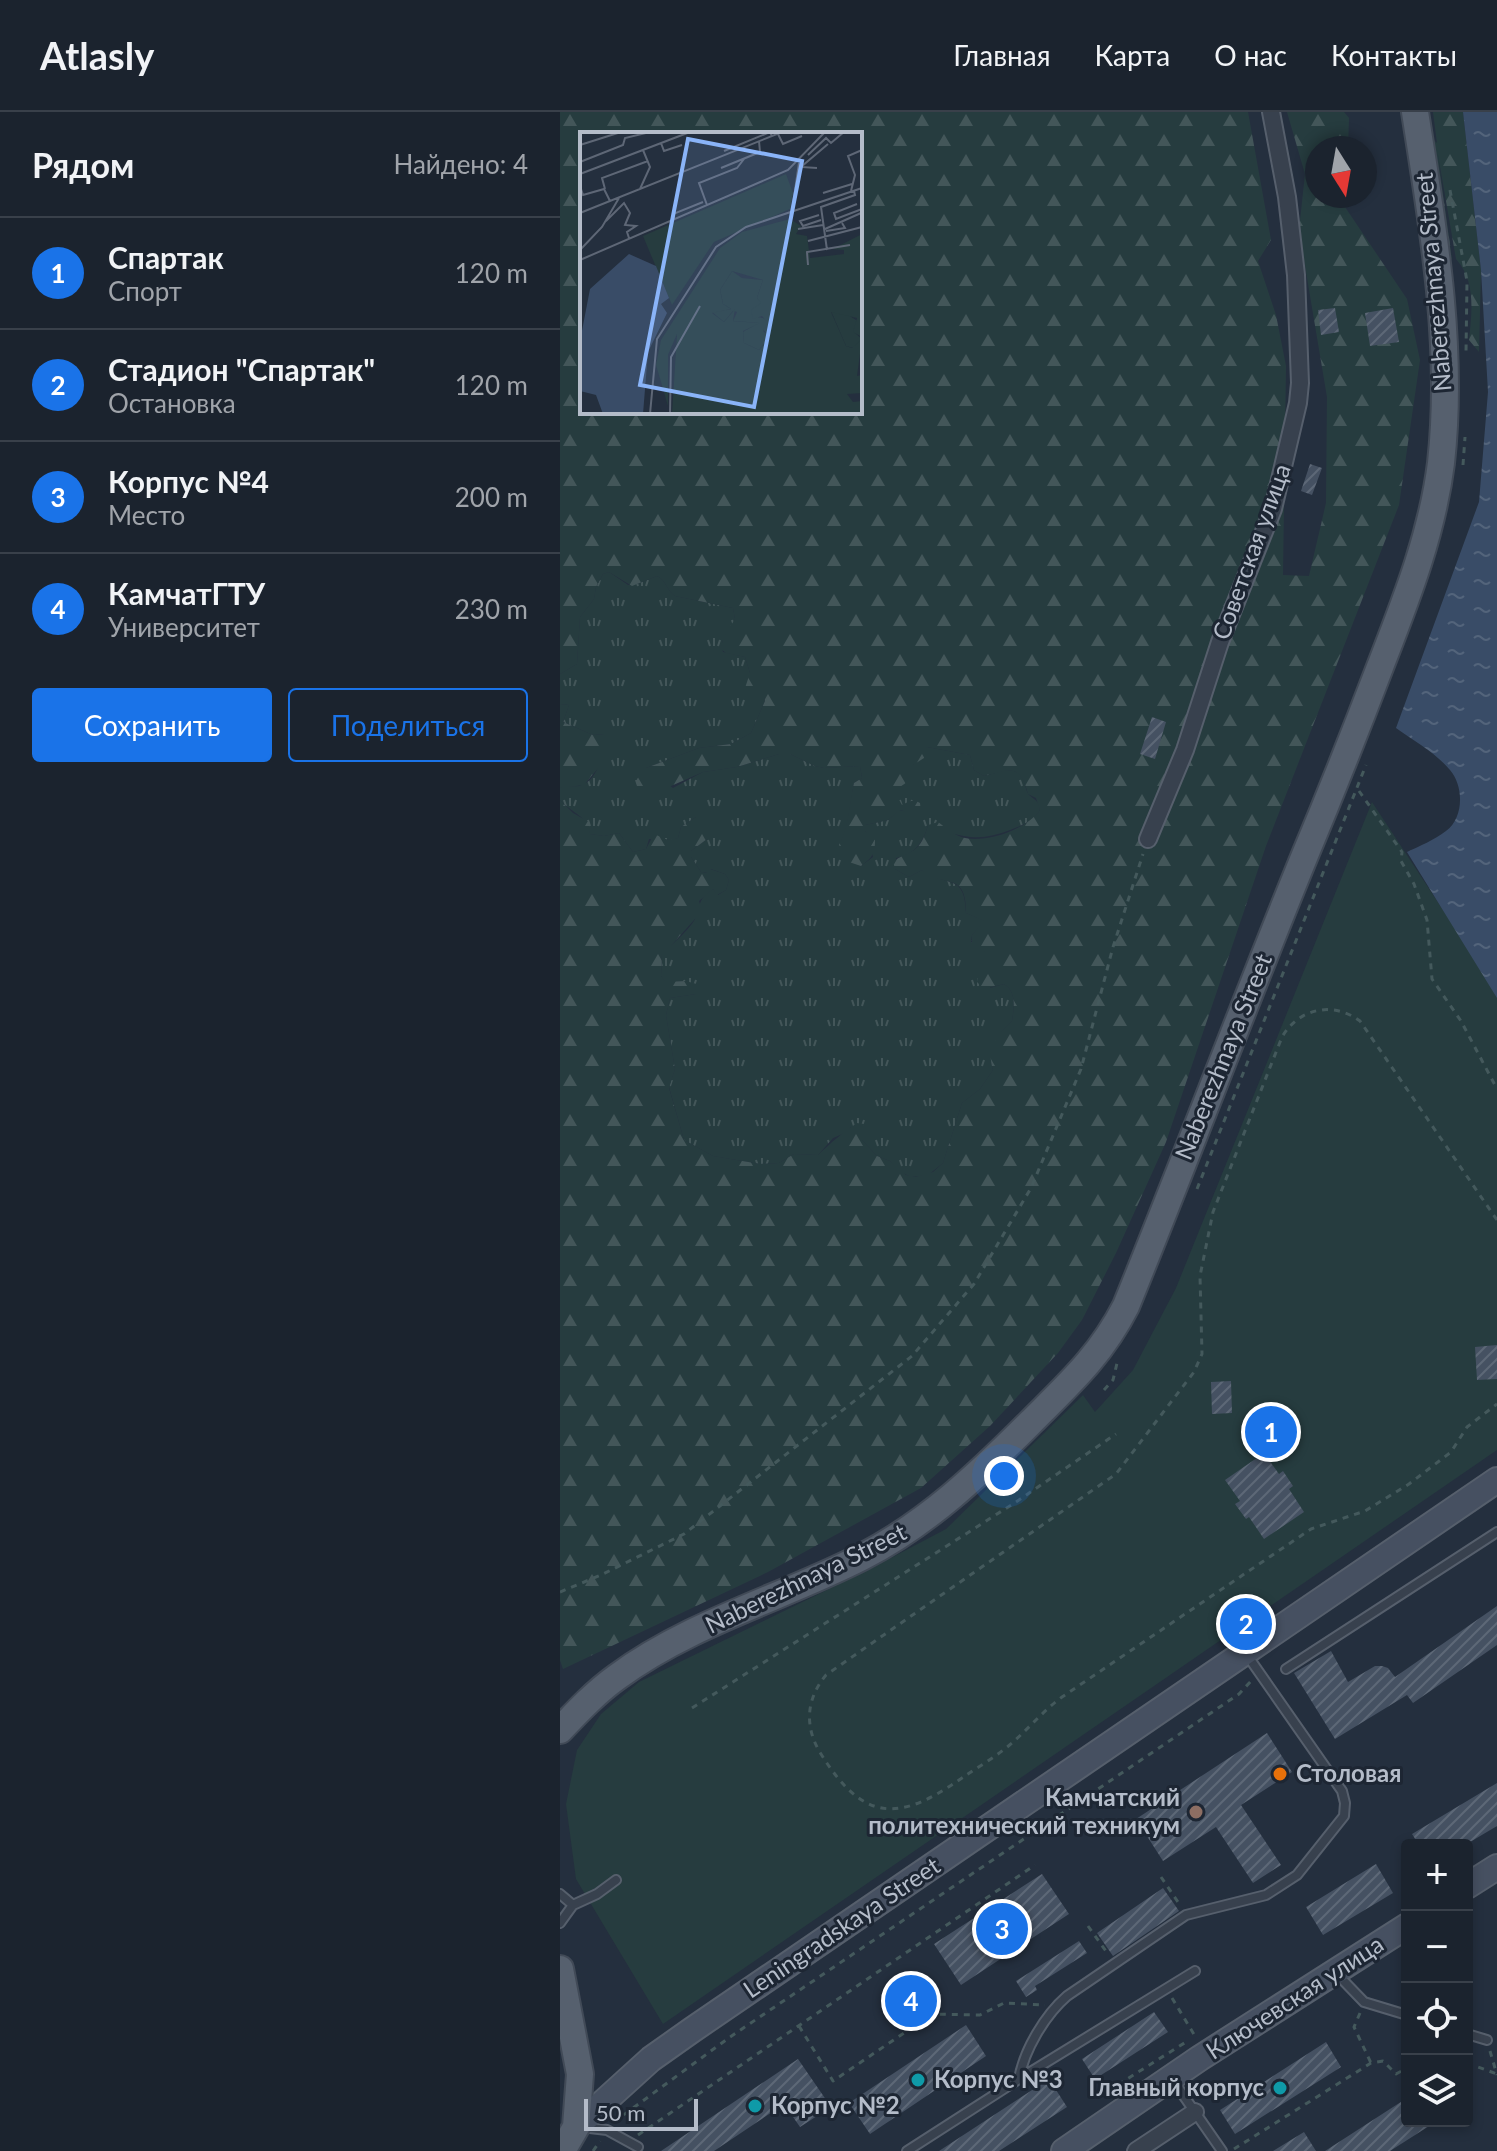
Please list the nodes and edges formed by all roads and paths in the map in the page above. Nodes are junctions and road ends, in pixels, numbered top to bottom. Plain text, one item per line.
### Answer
1 (1271, 112) edge
2 (1415, 112) edge
3 (1358, 789) dead end
4 (1148, 839) joint
5 (1497, 1089) edge
6 (1497, 1220) edge
7 (1497, 1404) edge
8 (1116, 1434) dead end
9 (1494, 1488) edge
10 (1497, 1532) edge
11 (560, 1592) edge
12 (1245, 1651) junction
13 (1286, 1669) dead end
14 (1239, 1694) dead end
15 (692, 1708) dead end
16 (560, 1730) edge
17 (1035, 1865) dead end
18 (1497, 1867) edge
19 (1161, 1877) dead end
20 (616, 1880) dead end
21 (1473, 1882) edge
22 (560, 1894) edge
23 (573, 1905) junction
24 (1186, 1915) junction
25 (560, 1923) edge
26 (1088, 1926) dead end
27 (1401, 1930) edge
28 (1114, 1964) junction
29 (560, 1969) edge
30 (1195, 1971) dead end
31 (1336, 1973) junction
32 (1175, 2002) dead end
33 (1364, 2002) junction
34 (1056, 2005) junction
35 (1401, 2013) edge
36 (799, 2026) junction
37 (1195, 2036) dead end
38 (1473, 2036) edge
39 (1487, 2040) joint
40 (1371, 2063) junction
41 (1473, 2065) edge
42 (1401, 2071) edge
43 (1497, 2074) edge
44 (1172, 2078) junction
45 (1019, 2079) junction
46 (1195, 2112) junction
47 (576, 2127) junction
48 (607, 2130) junction
49 (629, 2142) junction
50 (638, 2147) dead end
51 (562, 2151) edge
52 (593, 2151) edge
53 (907, 2151) edge
54 (1064, 2151) edge
55 (1136, 2151) edge
56 (1222, 2151) edge
57 (1231, 2151) edge

1 - 4 street, Советская улица
2 - 16 main road, Naberezhnaya Street
3 - 5 path
4 - 11 path
6 - 7 path
8 - 15 path
9 - 12 main road, Leningradskaya Street
10 - 13 lane
12 - 24 lane
12 - 47 main road, Leningradskaya Street
14 - 48 path
17 - 36 path
18 - 21 main road
19 - 24 path
20 - 23 lane
22 - 23 lane
23 - 25 lane
24 - 28 lane
26 - 28 path
27 - 31 main road, Ключевская улица
28 - 34 lane
29 - 47 main road
30 - 45 lane
31 - 33 lane
31 - 44 main road, Ключевская улица
32 - 37 path
33 - 35 lane
33 - 40 path
34 - 36 path
34 - 45 lane
36 - 49 path
38 - 39 lane
39 - 43 path
40 - 42 path
40 - 57 path
41 - 43 path
44 - 46 lane
44 - 54 main road, Ключевская улица
45 - 53 lane
46 - 55 street
46 - 56 lane
47 - 48 lane
47 - 51 main road, Leningradskaya Street
48 - 49 lane
48 - 52 path
49 - 50 lane

